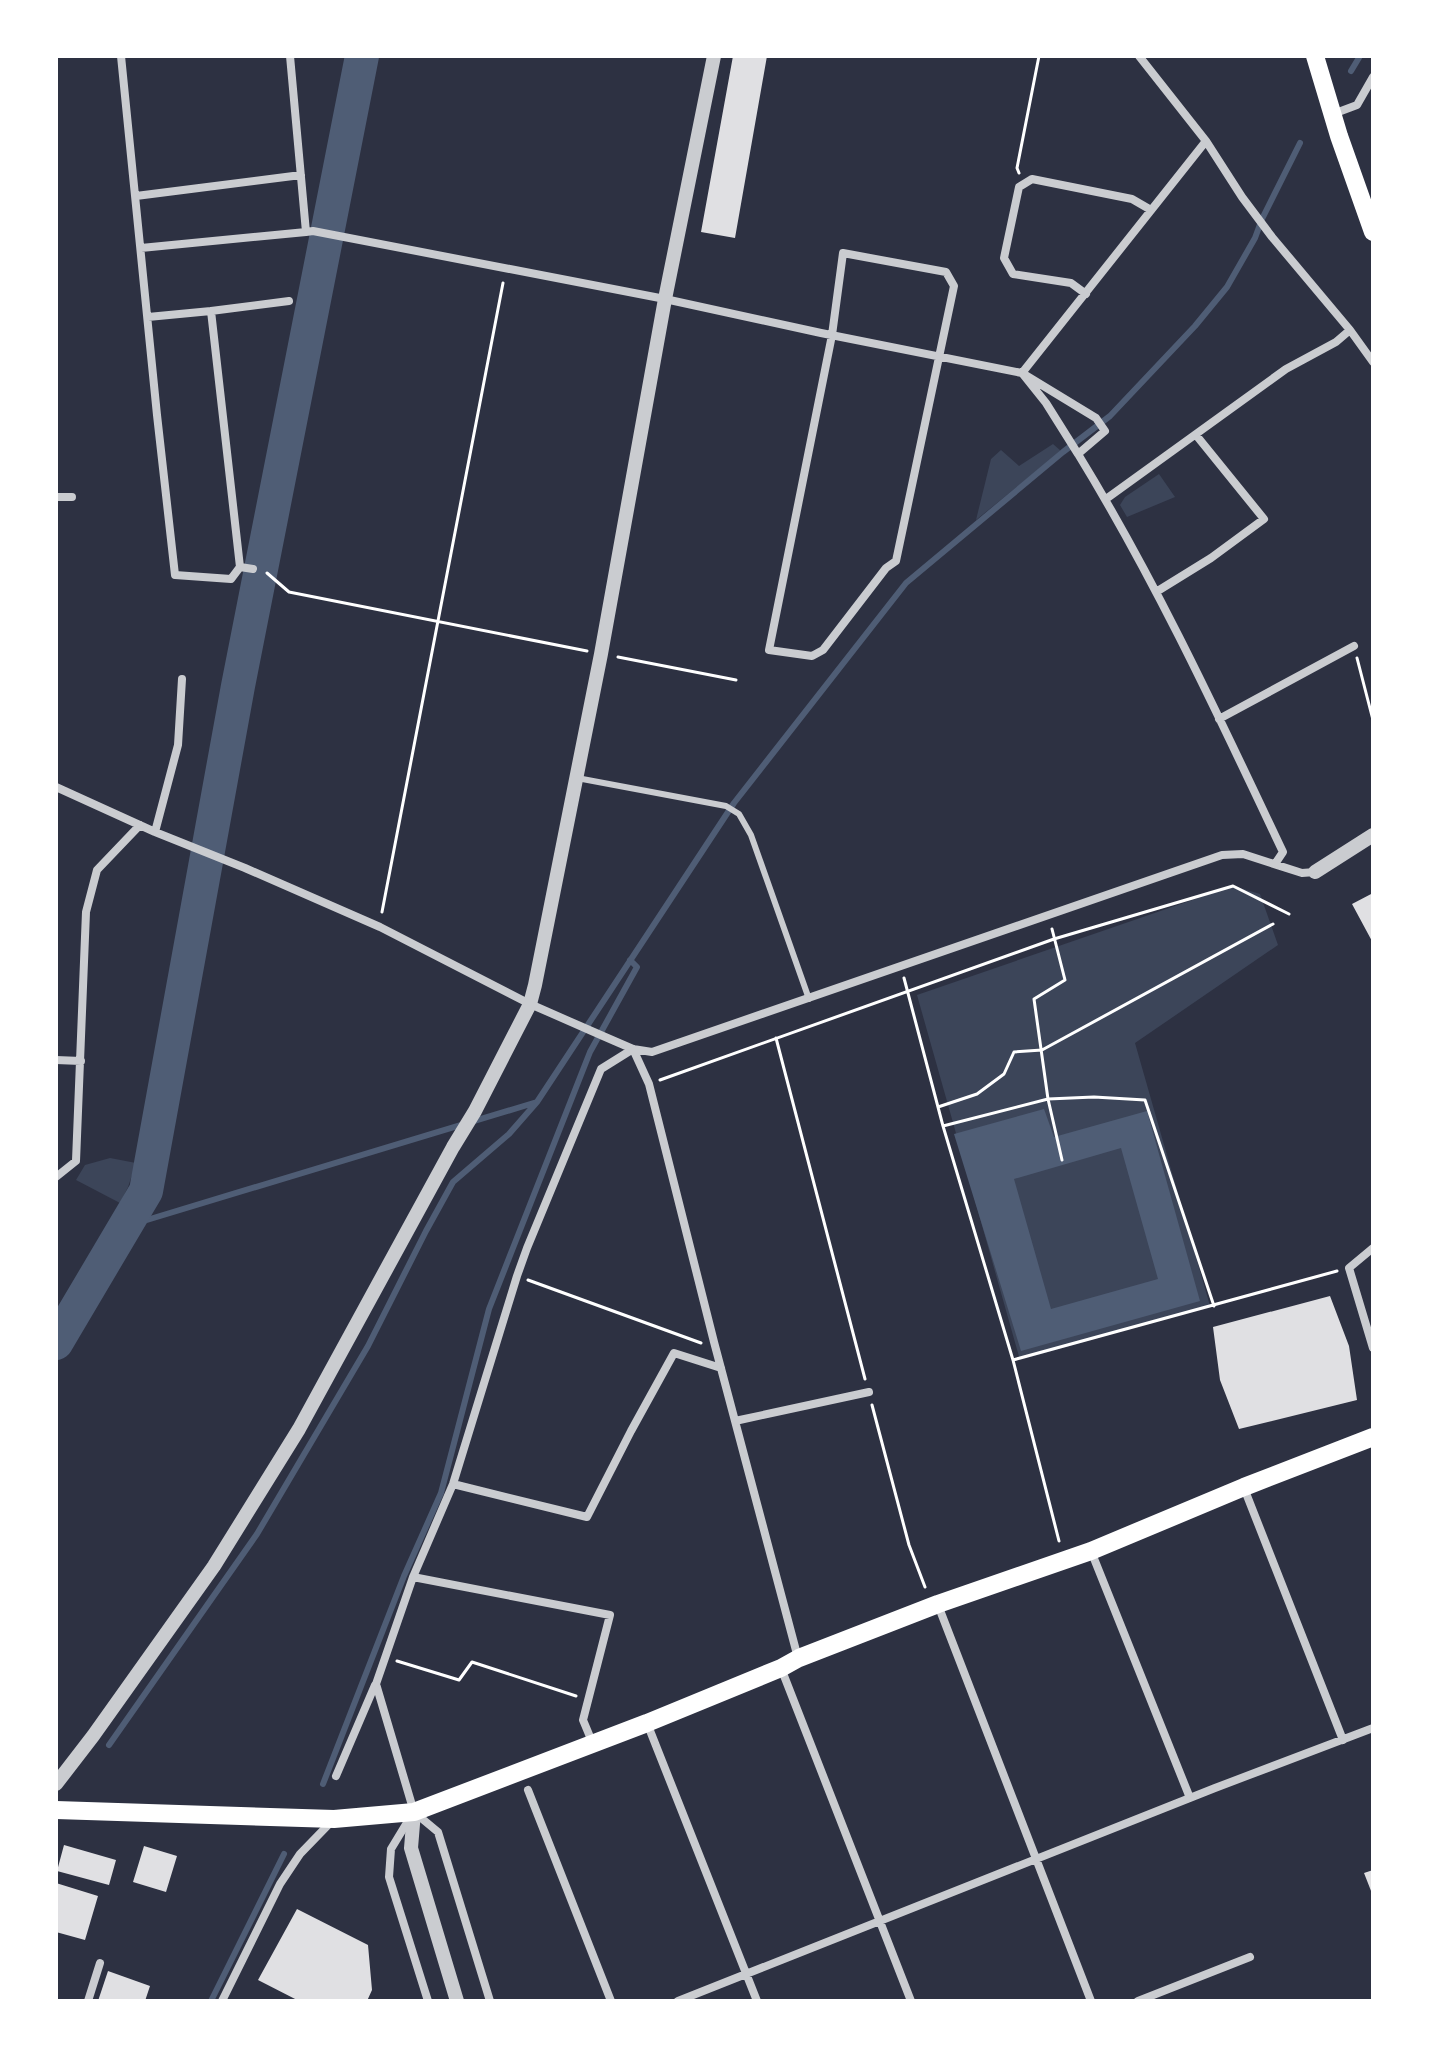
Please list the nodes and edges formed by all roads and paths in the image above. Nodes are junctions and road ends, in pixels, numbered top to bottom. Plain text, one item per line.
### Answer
1 (121, 56) edge
2 (290, 56) edge
3 (714, 56) edge
4 (1039, 56) edge
5 (1139, 56) edge
6 (1315, 56) edge
7 (1373, 77) edge
8 (1333, 114) junction
9 (1206, 141) junction
10 (301, 175) junction
11 (1025, 184) junction
12 (136, 196) junction
13 (1151, 210) junction
14 (1372, 228) edge
15 (310, 232) junction
16 (141, 248) junction
17 (506, 267) junction
18 (1086, 294) junction
19 (665, 299) junction
20 (289, 301) dead end
21 (211, 311) junction
22 (148, 317) junction
23 (1350, 330) junction
24 (832, 335) junction
25 (939, 356) junction
26 (1373, 362) edge
27 (1022, 373) junction
28 (1196, 435) junction
29 (1077, 452) junction
30 (56, 497) edge
31 (72, 497) dead end
32 (1106, 499) junction
33 (240, 567) junction
34 (253, 569) dead end
35 (266, 572) dead end
36 (1156, 592) junction
37 (437, 622) junction
38 (1354, 646) joint
39 (601, 654) junction
40 (182, 679) dead end
41 (736, 680) dead end
42 (1219, 719) junction
43 (1373, 720) edge
44 (576, 778) junction
45 (56, 787) edge
46 (140, 825) junction
47 (155, 832) junction
48 (1373, 835) edge
49 (1275, 864) junction
50 (1315, 872) joint
51 (1289, 914) dead end
52 (1048, 915) junction
53 (1273, 924) dead end
54 (380, 927) junction
55 (1054, 939) junction
56 (901, 967) junction
57 (907, 992) junction
58 (809, 999) junction
59 (530, 1004) junction
60 (776, 1038) junction
61 (633, 1049) junction
62 (1042, 1050) junction
63 (56, 1060) edge
64 (81, 1061) junction
65 (649, 1084) junction
66 (1048, 1099) junction
67 (938, 1107) junction
68 (943, 1126) junction
69 (1062, 1160) dead end
70 (56, 1177) edge
71 (1373, 1248) edge
72 (1349, 1268) junction
73 (517, 1276) junction
74 (1214, 1306) junction
75 (714, 1342) junction
76 (1373, 1348) edge
77 (1013, 1360) junction
78 (721, 1368) junction
79 (869, 1392) junction
80 (735, 1421) junction
81 (1373, 1437) edge
82 (453, 1484) junction
83 (1244, 1487) junction
84 (1091, 1551) junction
85 (1065, 1560) junction
86 (413, 1577) junction
87 (925, 1587) dead end
88 (938, 1604) junction
89 (385, 1657) junction
90 (799, 1658) junction
91 (781, 1668) junction
92 (376, 1684) junction
93 (587, 1700) junction
94 (647, 1723) junction
95 (1373, 1728) edge
96 (1343, 1740) junction
97 (593, 1744) junction
98 (336, 1776) dead end
99 (56, 1784) edge
100 (528, 1790) dead end
101 (1190, 1798) junction
102 (56, 1810) edge
103 (414, 1812) junction
104 (334, 1819) junction
105 (1037, 1858) junction
106 (879, 1921) junction
107 (1250, 1957) dead end
108 (100, 1963) dead end
109 (746, 1974) junction
110 (88, 2001) edge
111 (222, 2001) edge
112 (428, 2001) edge
113 (457, 2001) edge
114 (490, 2001) edge
115 (611, 2001) edge
116 (678, 2001) edge
117 (757, 2001) edge
118 (911, 2001) edge
119 (1091, 2001) edge
120 (1138, 2001) edge

1 - 12 street
2 - 10 street
3 - 19 street
4 - 11 path
5 - 9 street
6 - 8 main road
7 - 8 street
8 - 14 main road
9 - 13 street
9 - 23 street
10 - 12 street
10 - 15 street
11 - 13 street
11 - 18 street
12 - 16 street
13 - 18 street
15 - 16 street
15 - 17 street
16 - 22 street
17 - 19 street
17 - 37 path
18 - 27 street
19 - 24 street
19 - 39 street
20 - 21 street
21 - 22 street
21 - 33 street
22 - 33 street
23 - 26 street
23 - 28 street
24 - 25 street
24 - 25 street
24 - 25 street
25 - 27 street
27 - 29 street
27 - 29 street
28 - 32 street
28 - 36 street
29 - 32 street
30 - 31 street
32 - 36 street
33 - 34 street
35 - 37 path
36 - 42 street
37 - 39 path
37 - 54 path
38 - 42 street
38 - 43 path
39 - 41 path
39 - 44 street
40 - 47 street
42 - 49 street
44 - 58 lane
44 - 59 street
45 - 46 street
46 - 47 street
46 - 64 street
47 - 54 street
48 - 50 street
49 - 50 street
49 - 52 street
51 - 55 path
52 - 55 path
52 - 56 street
53 - 62 path
54 - 59 street
55 - 57 path
55 - 62 path
56 - 57 path
56 - 58 street
57 - 60 path
57 - 67 path
58 - 61 street
59 - 61 street
59 - 99 street
60 - 65 path
60 - 79 path
61 - 65 street
61 - 73 street
62 - 66 path
62 - 67 path
63 - 64 street
64 - 70 street
65 - 75 street
66 - 68 path
66 - 69 path
66 - 74 path
67 - 68 path
68 - 77 path
71 - 72 street
72 - 74 path
72 - 76 street
73 - 75 path
73 - 82 street
74 - 77 path
75 - 78 street
77 - 85 path
78 - 80 street
78 - 82 street
79 - 80 street
79 - 87 path
80 - 90 street
81 - 83 main road
82 - 86 street
83 - 84 main road
83 - 96 street
84 - 85 main road
84 - 101 street
85 - 88 main road
86 - 89 street
86 - 93 street
88 - 90 main road
88 - 105 street
89 - 92 street
89 - 93 path
90 - 91 main road
91 - 94 main road
91 - 106 street
92 - 98 street
92 - 103 street
93 - 97 street
94 - 97 main road
94 - 109 street
95 - 96 street
96 - 101 street
97 - 103 main road
100 - 115 street
101 - 105 street
102 - 104 main road
103 - 104 main road
103 - 112 street
103 - 113 street
103 - 114 street
104 - 111 street
105 - 106 street
105 - 119 street
106 - 109 street
106 - 118 street
107 - 120 street
108 - 110 street
109 - 116 street
109 - 117 street

